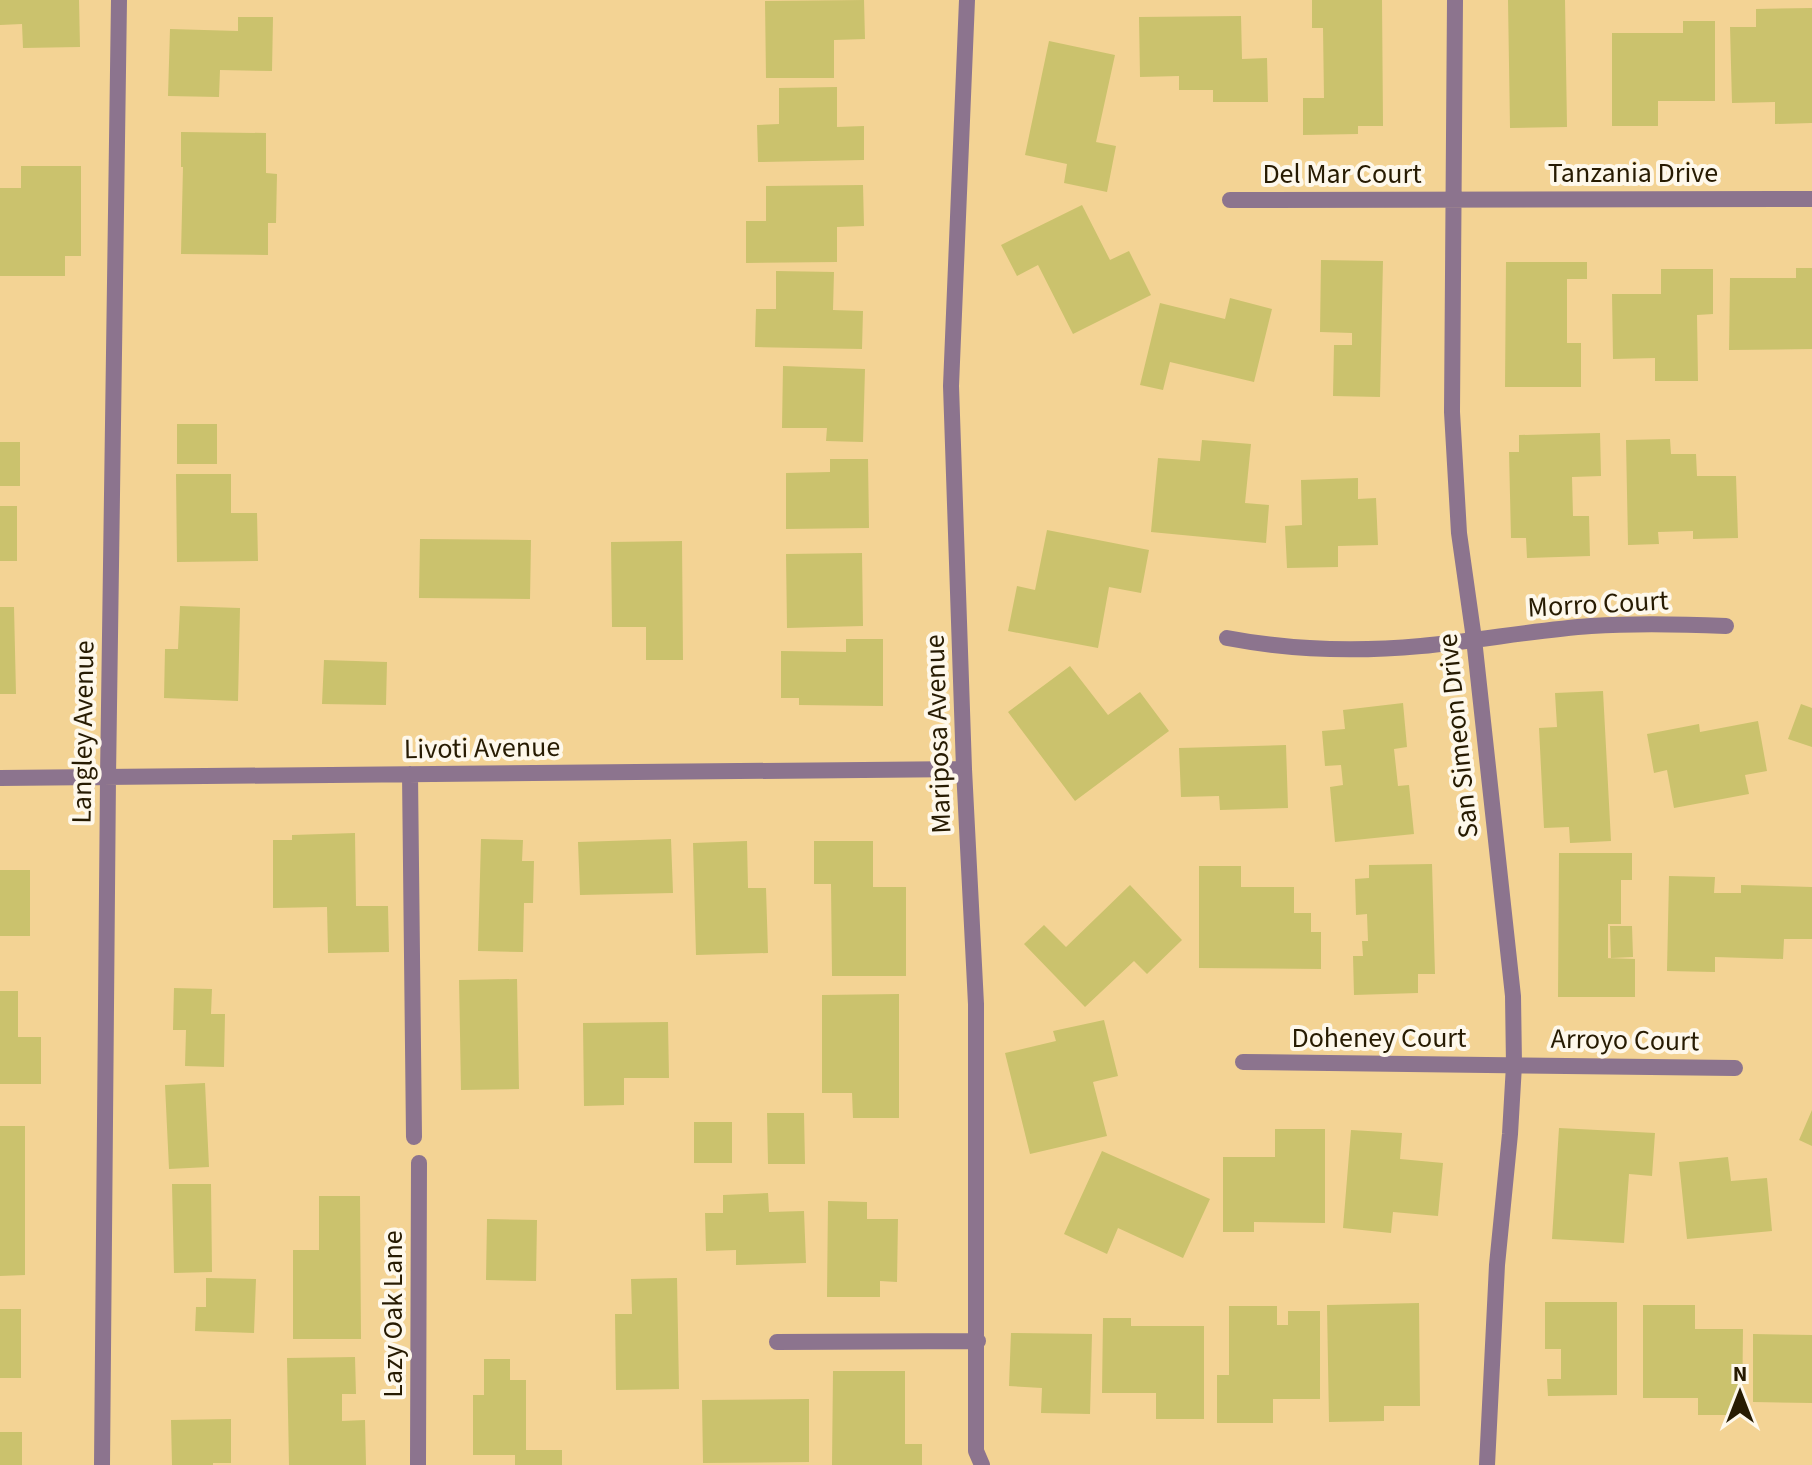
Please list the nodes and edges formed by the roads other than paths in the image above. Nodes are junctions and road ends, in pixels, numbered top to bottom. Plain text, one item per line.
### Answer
1 (119, 0) edge
2 (967, 0) edge
3 (1455, 0) edge
4 (1454, 199) junction
5 (1812, 199) edge
6 (1230, 200) dead end
7 (1726, 626) dead end
8 (1227, 638) dead end
9 (1474, 639) junction
10 (964, 769) junction
11 (410, 774) junction
12 (108, 777) junction
13 (0, 778) edge
14 (1243, 1062) dead end
15 (1514, 1065) junction
16 (1735, 1068) dead end
17 (414, 1137) dead end
18 (419, 1163) dead end
19 (978, 1341) junction
20 (777, 1342) dead end
21 (102, 1465) edge
22 (418, 1465) edge
23 (982, 1465) edge
24 (1487, 1465) edge

1 - 12 street, Langley Avenue
2 - 10 street, Mariposa Avenue
3 - 4 street, San Simeon Drive
4 - 5 street, Tanzania Drive
4 - 6 street, Del Mar Court
4 - 9 street, San Simeon Drive
7 - 9 street, Morro Court
8 - 9 street, Morro Court
9 - 15 street, San Simeon Drive
10 - 11 street, Livoti Avenue
10 - 19 street, Mariposa Avenue
11 - 12 street, Livoti Avenue
11 - 17 street
12 - 13 street, Livoti Avenue
12 - 21 street, Langley Avenue
14 - 15 street, Doheney Court
15 - 16 street, Arroyo Court
15 - 24 street, San Simeon Drive
18 - 22 street, Lazy Oak Lane
19 - 20 street
19 - 23 street, Mariposa Avenue

